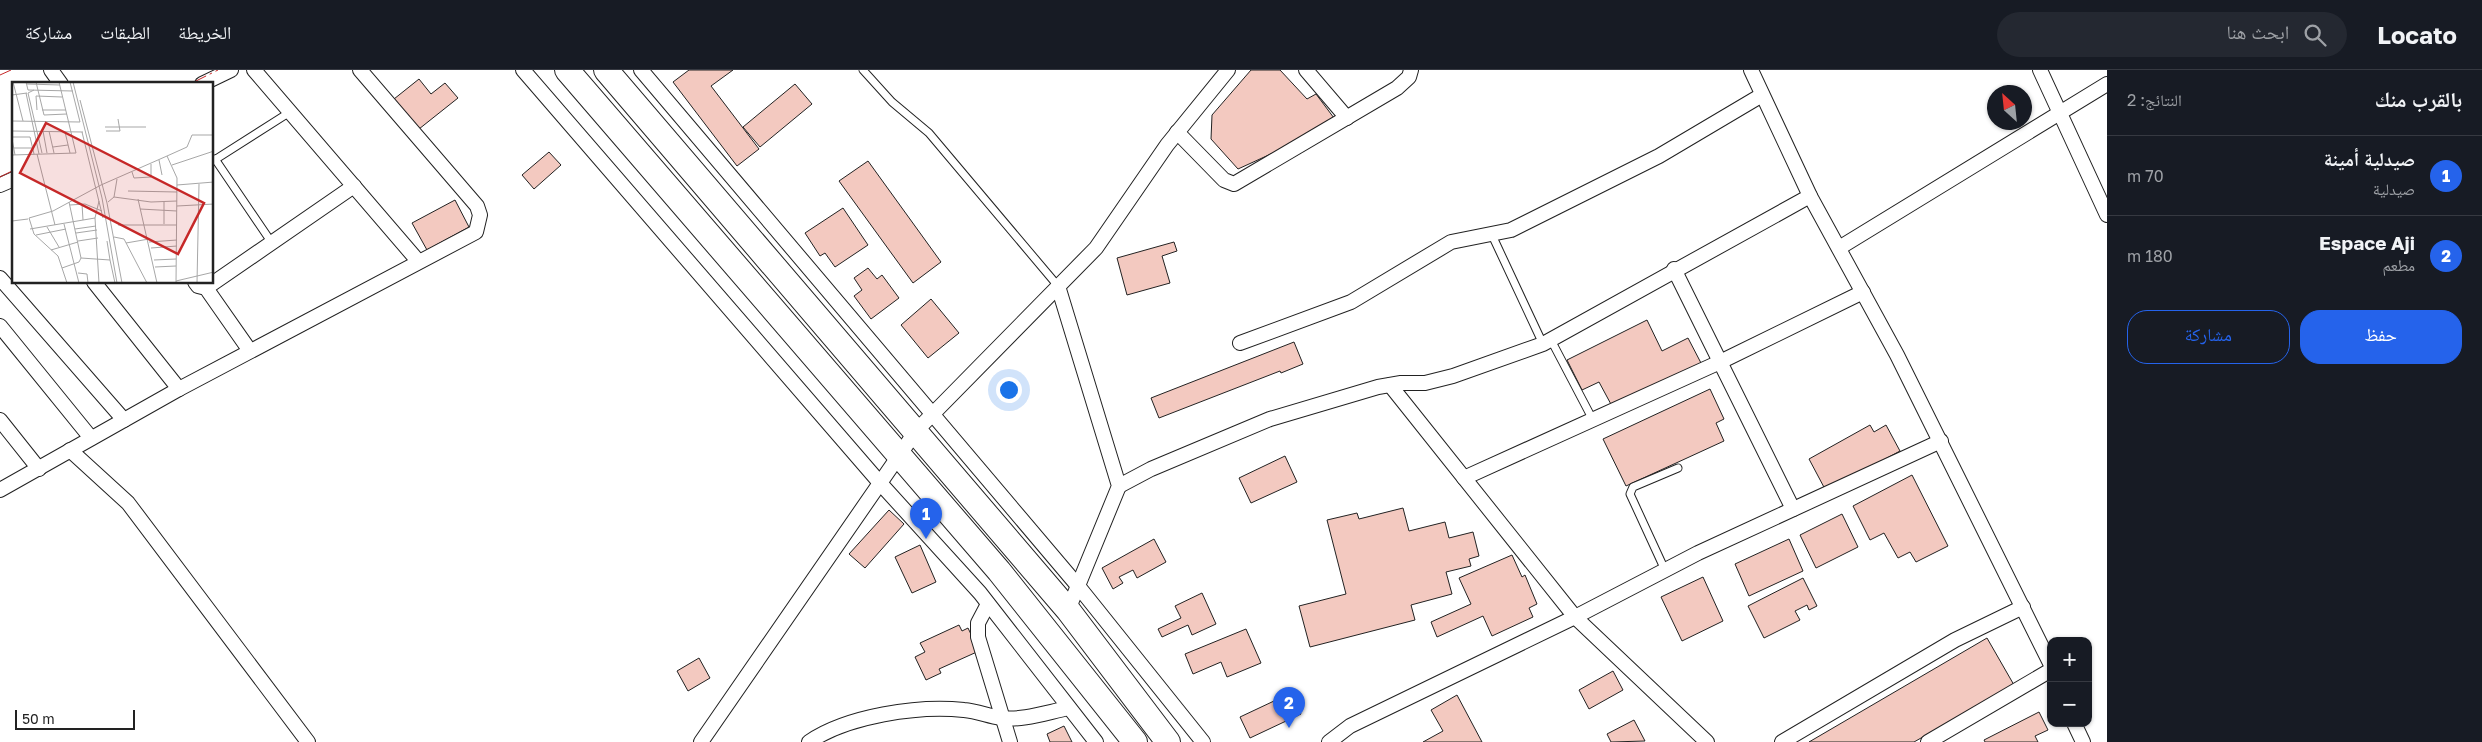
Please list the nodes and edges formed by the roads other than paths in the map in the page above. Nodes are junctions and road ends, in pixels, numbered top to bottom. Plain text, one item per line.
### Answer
1 (51, 70) edge
2 (230, 70) edge
3 (254, 70) edge
4 (360, 70) edge
5 (523, 70) edge
6 (567, 70) edge
7 (606, 70) edge
8 (641, 70) edge
9 (863, 70) edge
10 (1228, 70) edge
11 (1306, 70) edge
12 (1411, 70) edge
13 (1751, 70) edge
14 (2040, 70) edge
15 (60, 82) edge
16 (206, 82) edge
17 (2107, 84) edge
18 (1762, 95) junction
19 (290, 112) junction
20 (2061, 112) junction
21 (1347, 118) junction
22 (1177, 132) junction
23 (214, 160) edge
24 (354, 186) junction
25 (1810, 196) junction
26 (2107, 215) edge
27 (1492, 235) junction
28 (272, 243) junction
29 (1839, 248) junction
30 (418, 261) junction
31 (1674, 269) junction
32 (214, 277) edge
33 (0, 278) edge
34 (96, 284) edge
35 (200, 285) edge
36 (1058, 286) junction
37 (1864, 292) junction
38 (0, 326) edge
39 (1547, 342) junction
40 (1240, 343) dead end
41 (250, 351) junction
42 (1720, 362) junction
43 (1390, 385) junction
44 (179, 389) junction
45 (0, 420) edge
46 (124, 420) junction
47 (1593, 420) junction
48 (924, 422) junction
49 (91, 438) junction
50 (1941, 441) junction
51 (70, 450) junction
52 (900, 455) junction
53 (1678, 468) dead end
54 (39, 469) junction
55 (1464, 478) junction
56 (880, 483) junction
57 (1119, 486) junction
58 (0, 490) edge
59 (1793, 509) junction
60 (1665, 570) junction
61 (1078, 586) junction
62 (988, 604) junction
63 (2023, 607) junction
64 (1068, 610) junction
65 (1574, 617) junction
66 (2047, 657) edge
67 (2047, 672) edge
68 (1069, 708) junction
69 (1001, 718) junction
70 (2076, 727) edge
71 (815, 740) edge
72 (308, 742) edge
73 (701, 742) edge
74 (1010, 742) edge
75 (1096, 742) edge
76 (1135, 742) edge
77 (1168, 742) edge
78 (1203, 742) edge
79 (1329, 742) edge
80 (1707, 742) edge
81 (1782, 742) edge
82 (1928, 742) edge
83 (2082, 742) edge

1 - 15 street
2 - 16 street
3 - 19 street
4 - 30 street
5 - 56 street
6 - 52 highway
7 - 48 highway
8 - 48 street
9 - 36 lane
10 - 22 street
11 - 21 street
12 - 21 street
13 - 18 street
14 - 20 street
17 - 20 street
18 - 25 street
18 - 27 street
19 - 23 lane
19 - 24 street
20 - 26 street
20 - 29 street
21 - 22 street
22 - 36 street
23 - 28 lane
24 - 28 street
24 - 30 street
25 - 29 street
25 - 31 street
27 - 39 lane
27 - 40 street
28 - 32 street
29 - 37 street
30 - 41 street
31 - 39 street
31 - 42 street
33 - 46 street
34 - 44 street
35 - 41 street
36 - 48 street
36 - 57 street
37 - 42 street
37 - 50 street
38 - 49 street
39 - 43 street
39 - 47 lane
41 - 44 street
42 - 47 street
42 - 59 street
43 - 55 street
43 - 57 street
44 - 46 street
45 - 54 street
46 - 49 street
47 - 55 street
48 - 52 street
48 - 61 street
48 - 64 highway
49 - 51 street
50 - 59 street
50 - 63 street
51 - 54 street
51 - 72 street
52 - 56 street
52 - 76 highway
53 - 60 lane
54 - 58 street
55 - 65 street
56 - 62 street
56 - 73 street
57 - 61 street
59 - 60 street
60 - 65 street
61 - 64 street
61 - 78 street
62 - 68 street
62 - 69 street
63 - 66 street
63 - 81 street
64 - 77 highway
65 - 79 street
65 - 80 street
67 - 82 street
68 - 69 street
68 - 75 street
69 - 71 street
69 - 74 street
70 - 83 street

